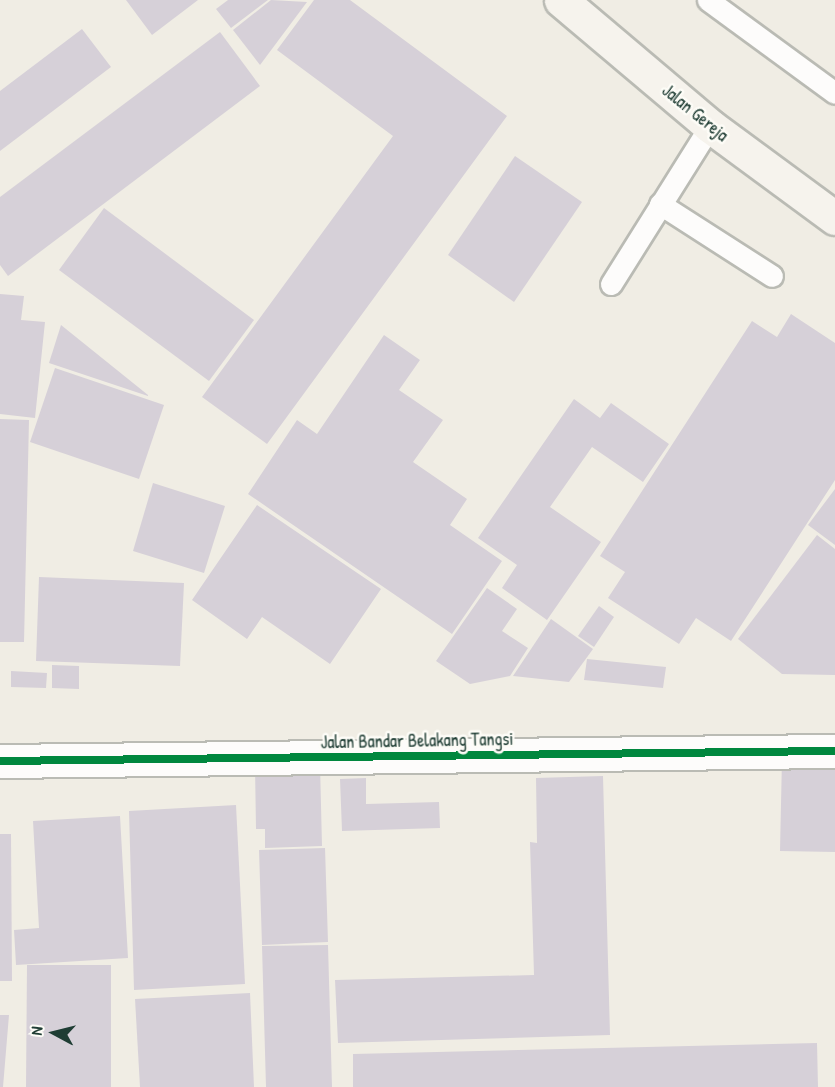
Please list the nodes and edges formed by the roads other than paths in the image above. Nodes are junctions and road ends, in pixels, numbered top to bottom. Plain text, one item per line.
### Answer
1 (561, 0) edge
2 (708, 0) edge
3 (835, 93) edge
4 (710, 126) junction
5 (660, 204) junction
6 (835, 217) edge
7 (772, 276) dead end
8 (610, 284) dead end
9 (835, 751) edge
10 (0, 761) edge

1 - 4 main road, Jalan Gereja
2 - 3 lane
4 - 5 lane
4 - 6 main road, Jalan Gereja
5 - 7 lane
5 - 8 lane
9 - 10 street, Jalan Bandar Belakang Tangsi

